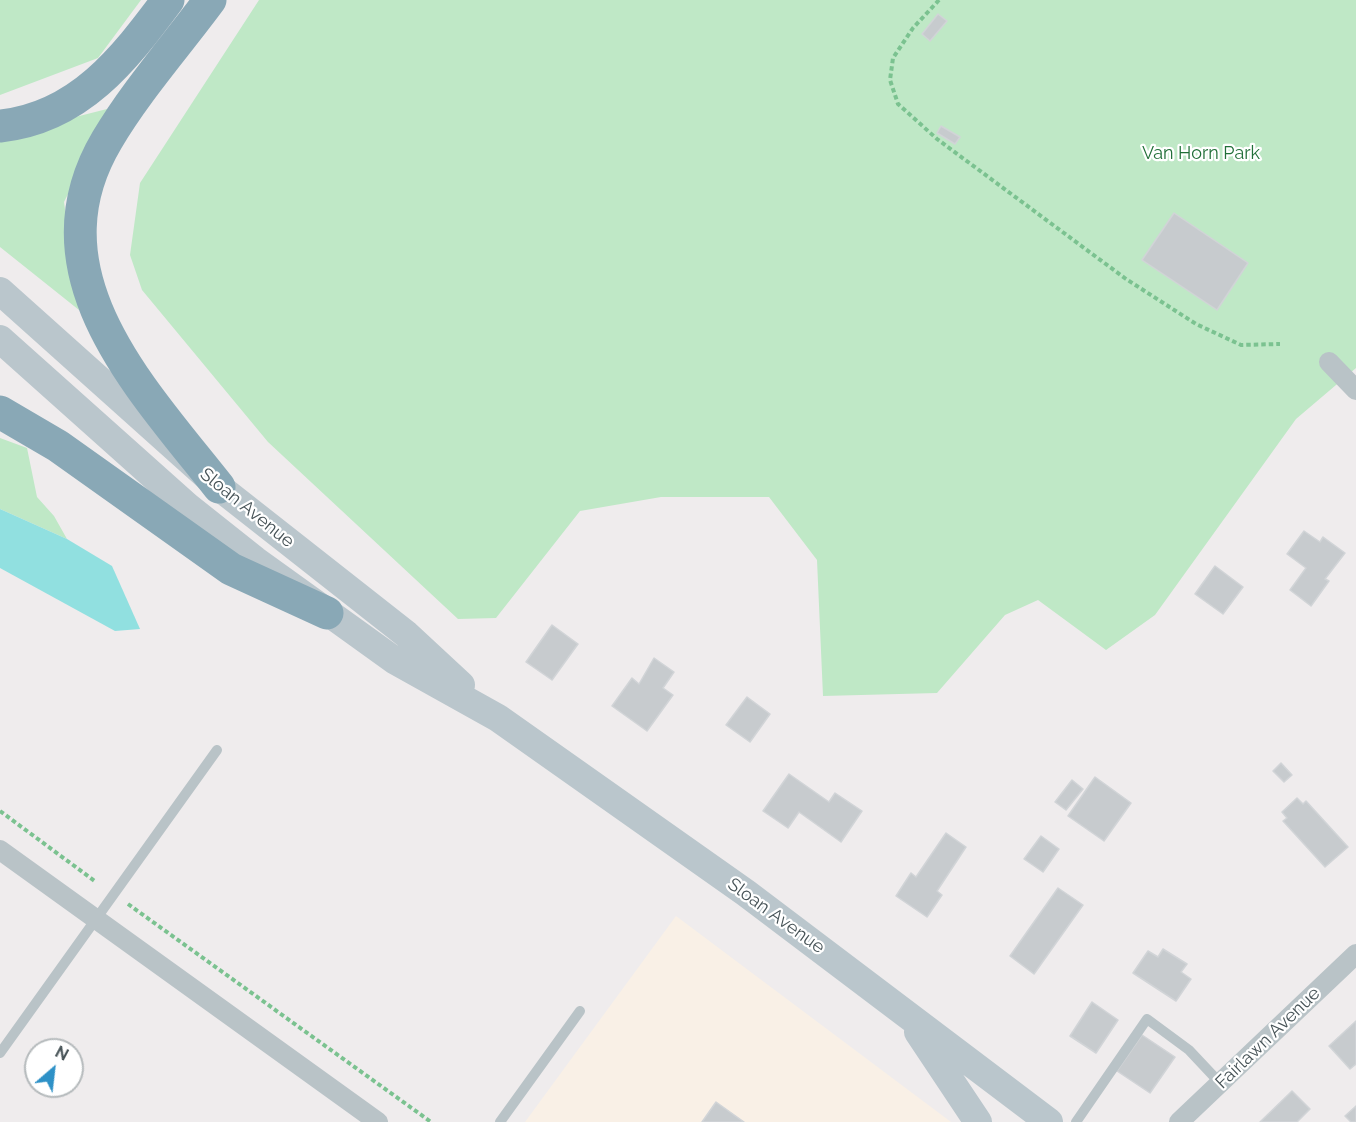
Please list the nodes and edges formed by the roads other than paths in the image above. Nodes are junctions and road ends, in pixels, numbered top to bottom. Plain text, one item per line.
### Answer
1 (168, 0) edge
2 (210, 0) edge
3 (0, 126) edge
4 (0, 291) edge
5 (0, 339) edge
6 (1329, 362) dead end
7 (1356, 390) edge
8 (0, 412) edge
9 (219, 487) junction
10 (327, 613) junction
11 (498, 718) junction
12 (217, 750) dead end
13 (0, 850) edge
14 (96, 920) junction
15 (1356, 954) edge
16 (580, 1011) dead end
17 (907, 1015) junction
18 (0, 1053) edge
19 (1220, 1083) junction
20 (378, 1122) edge
21 (500, 1122) edge
22 (978, 1122) edge
23 (1049, 1122) edge
24 (1076, 1122) edge
25 (1179, 1122) edge

1 - 3 highway
2 - 9 highway
4 - 9 main road, Sloan Avenue
5 - 10 main road, Sloan Avenue
6 - 7 street
8 - 10 highway
9 - 11 main road, Sloan Avenue
10 - 11 main road, Sloan Avenue
11 - 17 main road, Sloan Avenue
12 - 14 lane
13 - 14 street
14 - 18 lane
14 - 20 street
15 - 19 street, Fairlawn Avenue
16 - 21 lane
17 - 22 main road
17 - 23 main road, Sloan Avenue
19 - 24 lane
19 - 25 street, Fairlawn Avenue

